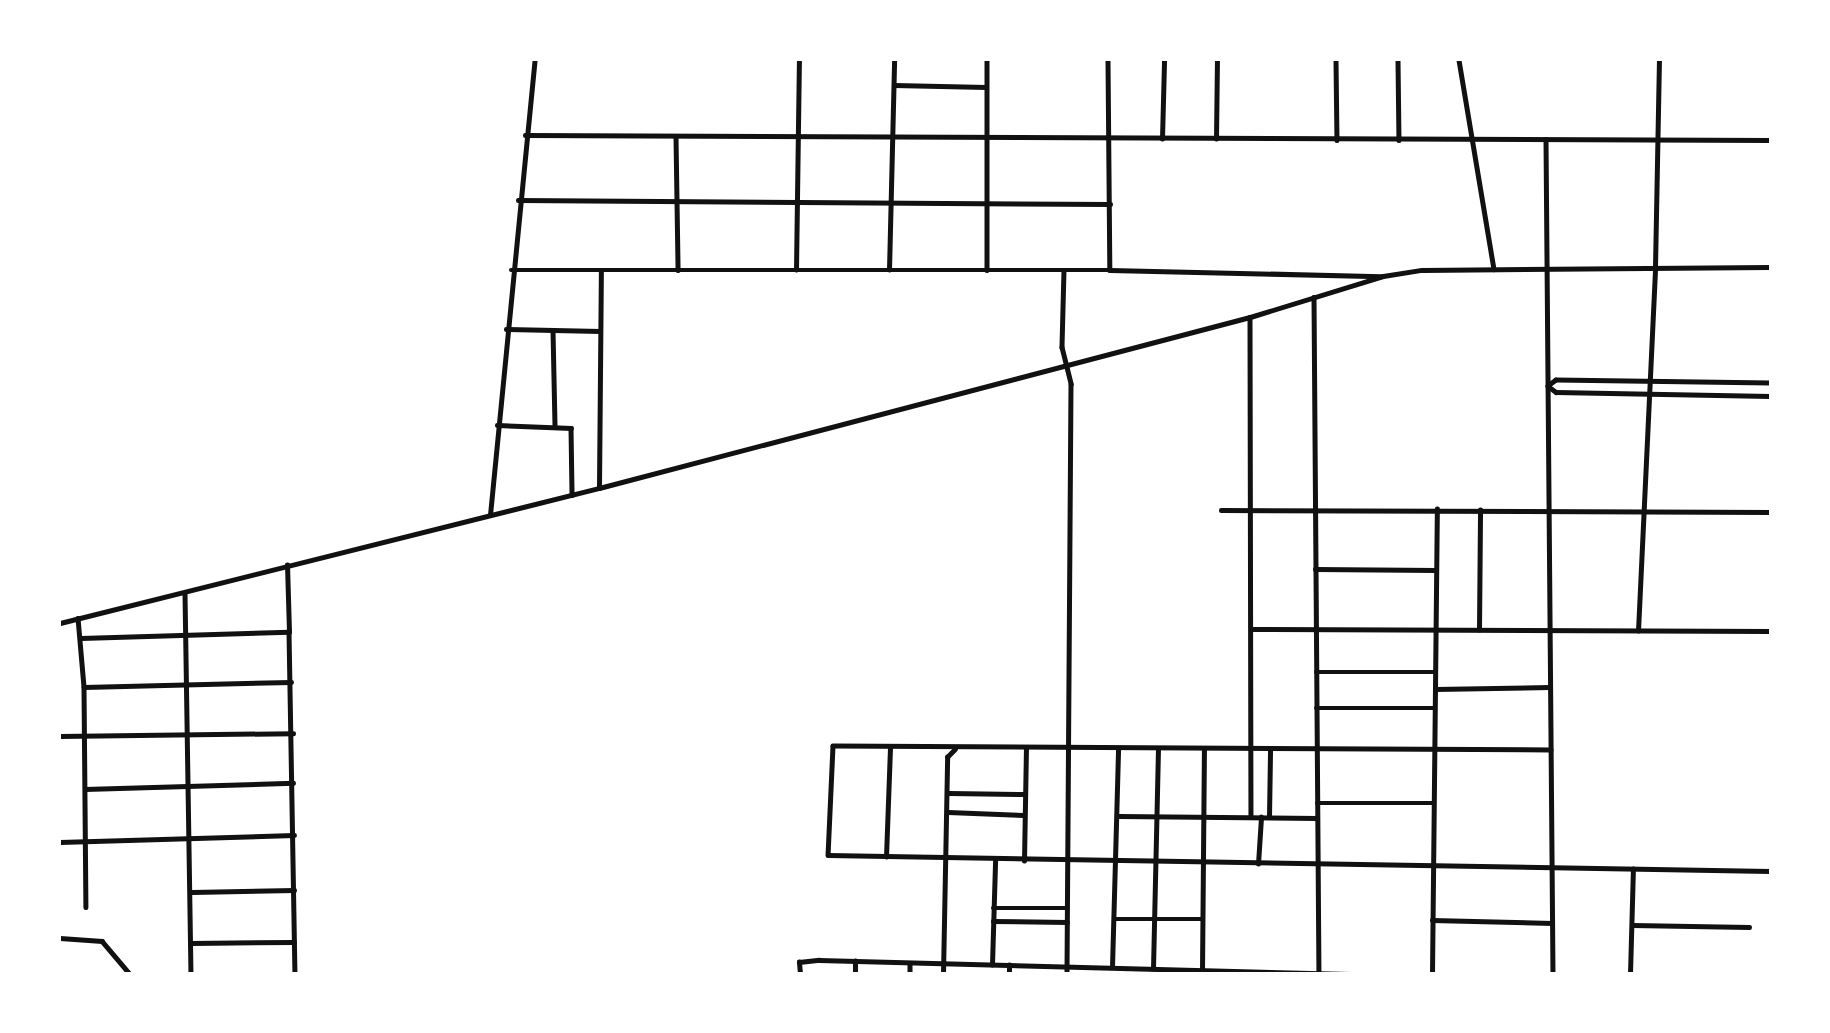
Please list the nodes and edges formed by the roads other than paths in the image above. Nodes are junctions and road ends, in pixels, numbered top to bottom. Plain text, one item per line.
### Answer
1 (535, 60) edge
2 (799, 60) edge
3 (894, 60) edge
4 (987, 60) edge
5 (1108, 60) edge
6 (1164, 60) edge
7 (1217, 60) edge
8 (1336, 60) edge
9 (1398, 60) edge
10 (1459, 60) edge
11 (1659, 60) edge
12 (894, 85) junction
13 (986, 87) junction
14 (525, 135) junction
15 (892, 135) junction
16 (798, 136) junction
17 (676, 137) junction
18 (986, 138) junction
19 (1110, 139) junction
20 (1162, 139) junction
21 (1216, 139) junction
22 (1546, 139) junction
23 (1658, 139) junction
24 (1337, 140) junction
25 (1399, 140) junction
26 (1770, 140) edge
27 (1471, 141) junction
28 (518, 200) junction
29 (677, 200) junction
30 (891, 202) junction
31 (796, 203) junction
32 (1110, 204) junction
33 (987, 205) junction
34 (1655, 267) junction
35 (1770, 267) edge
36 (1494, 269) junction
37 (511, 270) junction
38 (678, 270) junction
39 (796, 270) junction
40 (889, 270) junction
41 (987, 270) junction
42 (1064, 270) junction
43 (1110, 270) junction
44 (601, 271) junction
45 (1547, 271) junction
46 (1382, 276) junction
47 (1314, 296) junction
48 (1250, 317) junction
49 (506, 328) junction
50 (553, 330) junction
51 (600, 331) junction
52 (1067, 365) junction
53 (1648, 380) junction
54 (1770, 383) edge
55 (1548, 386) junction
56 (1648, 394) junction
57 (1770, 396) edge
58 (497, 425) junction
59 (555, 425) junction
60 (599, 488) junction
61 (572, 495) junction
62 (1315, 509) junction
63 (1437, 509) junction
64 (1221, 510) dead end
65 (1250, 510) junction
66 (1480, 510) junction
67 (1549, 512) junction
68 (1643, 512) junction
69 (1770, 512) edge
70 (490, 515) junction
71 (287, 565) junction
72 (1315, 569) junction
73 (1436, 570) junction
74 (185, 593) junction
75 (78, 618) junction
76 (60, 623) edge
77 (1251, 629) junction
78 (1316, 630) junction
79 (1435, 630) junction
80 (1479, 630) junction
81 (1550, 630) junction
82 (1638, 631) junction
83 (1770, 631) edge
84 (289, 632) junction
85 (187, 635) junction
86 (80, 638) junction
87 (1316, 672) junction
88 (1435, 672) junction
89 (188, 682) junction
90 (291, 682) junction
91 (84, 687) junction
92 (1550, 687) junction
93 (1435, 689) junction
94 (1316, 708) junction
95 (1435, 708) junction
96 (293, 733) junction
97 (189, 734) junction
98 (60, 736) edge
99 (84, 736) junction
100 (890, 748) junction
101 (956, 749) junction
102 (1026, 749) junction
103 (1068, 749) junction
104 (1118, 749) junction
105 (1158, 749) junction
106 (1204, 749) junction
107 (1251, 750) junction
108 (1270, 750) junction
109 (1316, 750) junction
110 (1434, 750) junction
111 (1551, 750) junction
112 (293, 783) junction
113 (190, 785) junction
114 (85, 789) junction
115 (949, 793) junction
116 (1025, 794) junction
117 (1317, 803) junction
118 (1434, 803) junction
119 (948, 812) junction
120 (1024, 814) junction
121 (1119, 816) junction
122 (1158, 816) junction
123 (1204, 817) junction
124 (1251, 817) junction
125 (1261, 817) junction
126 (1269, 817) junction
127 (1317, 818) junction
128 (294, 835) junction
129 (189, 836) junction
130 (86, 841) junction
131 (60, 842) edge
132 (886, 857) junction
133 (947, 859) junction
134 (995, 861) junction
135 (1024, 861) junction
136 (1068, 862) junction
137 (1117, 862) junction
138 (1157, 863) junction
139 (1204, 863) junction
140 (1258, 864) junction
141 (1317, 865) junction
142 (1433, 866) junction
143 (1552, 868) junction
144 (1633, 869) junction
145 (1770, 871) edge
146 (294, 890) junction
147 (192, 892) junction
148 (86, 906) dead end
149 (993, 908) junction
150 (1067, 908) junction
151 (1115, 919) junction
152 (1153, 919) junction
153 (1203, 919) junction
154 (1432, 920) junction
155 (993, 921) junction
156 (1067, 922) junction
157 (1552, 923) junction
158 (1632, 925) junction
159 (1749, 927) dead end
160 (60, 937) edge
161 (294, 942) junction
162 (191, 943) junction
163 (855, 961) junction
164 (910, 963) junction
165 (944, 963) junction
166 (1067, 964) junction
167 (992, 965) junction
168 (1009, 965) junction
169 (1112, 967) junction
170 (1153, 969) junction
171 (1202, 973) edge
172 (1265, 973) edge
173 (1319, 973) edge
174 (130, 974) edge
175 (191, 974) edge
176 (295, 974) edge
177 (800, 974) edge
178 (855, 974) edge
179 (910, 974) edge
180 (943, 974) edge
181 (1009, 974) edge
182 (1067, 974) edge
183 (1350, 974) edge
184 (1432, 974) edge
185 (1553, 974) edge
186 (1630, 974) edge

1 - 14 street
2 - 16 street
3 - 12 street
4 - 13 street
5 - 19 street
6 - 20 street
7 - 21 street
8 - 24 street
9 - 25 street
10 - 27 street
11 - 23 street
12 - 13 street
12 - 15 street
13 - 18 street
14 - 17 street
14 - 28 street
15 - 16 street
15 - 18 street
15 - 30 street
16 - 17 street
16 - 31 street
17 - 29 street
18 - 19 street
18 - 33 street
19 - 20 street
19 - 32 street
20 - 21 street
21 - 24 street
22 - 23 street
22 - 27 street
22 - 45 street
23 - 26 street
23 - 34 street
24 - 25 street
25 - 27 street
27 - 36 street
28 - 29 street
28 - 37 street
29 - 31 street
29 - 38 street
30 - 31 street
30 - 33 street
30 - 40 street
31 - 39 street
32 - 33 street
32 - 43 street
33 - 41 street
34 - 35 street
34 - 45 street
34 - 53 street
36 - 45 street
36 - 46 street
37 - 44 street
37 - 49 street
38 - 39 street
38 - 44 street
39 - 40 street
40 - 41 street
41 - 42 street
42 - 43 street
42 - 52 street
43 - 46 street
44 - 51 street
45 - 55 street
46 - 47 street
47 - 48 street
47 - 62 street
48 - 52 street
48 - 65 street
49 - 50 street
49 - 58 street
50 - 51 street
50 - 59 street
51 - 60 street
52 - 60 street
52 - 103 street
53 - 54 street
53 - 55 street
53 - 56 street
55 - 56 street
55 - 67 street
56 - 57 street
56 - 68 street
58 - 59 street
58 - 70 street
59 - 61 street
60 - 61 street
61 - 70 street
62 - 63 street
62 - 65 street
62 - 72 street
63 - 66 street
63 - 73 street
64 - 65 street
65 - 77 street
66 - 67 street
66 - 80 street
67 - 68 street
67 - 81 street
68 - 69 street
68 - 82 street
70 - 71 street
71 - 74 street
71 - 84 street
72 - 73 street
72 - 78 street
73 - 79 street
74 - 75 street
74 - 85 street
75 - 76 street
75 - 86 street
77 - 78 street
77 - 107 street
78 - 79 street
78 - 87 street
79 - 80 street
79 - 88 street
80 - 81 street
81 - 82 street
81 - 92 street
82 - 83 street
84 - 85 street
84 - 90 street
85 - 86 street
85 - 89 street
86 - 91 street
87 - 88 street
87 - 94 street
88 - 93 street
89 - 90 street
89 - 91 street
89 - 97 street
90 - 96 street
91 - 99 street
92 - 93 street
92 - 111 street
93 - 95 street
94 - 95 street
94 - 109 street
95 - 110 street
96 - 97 street
96 - 112 street
97 - 99 street
97 - 113 street
98 - 99 street
99 - 114 street
100 - 101 street
100 - 132 street
100 - 132 street
101 - 102 street
101 - 115 street
102 - 103 street
102 - 116 street
103 - 104 street
103 - 136 street
104 - 105 street
104 - 121 street
105 - 106 street
105 - 122 street
106 - 107 street
106 - 123 street
107 - 108 street
107 - 124 street
108 - 109 street
108 - 126 street
109 - 110 street
109 - 117 street
110 - 111 street
110 - 118 street
111 - 143 street
112 - 113 street
112 - 128 street
113 - 114 street
113 - 129 street
114 - 130 street
115 - 116 street
115 - 119 street
116 - 120 street
117 - 118 street
117 - 127 street
118 - 142 street
119 - 120 street
119 - 133 street
120 - 135 street
121 - 122 street
121 - 137 street
122 - 123 street
122 - 138 street
123 - 124 street
123 - 139 street
124 - 125 street
125 - 126 street
125 - 140 street
126 - 127 street
127 - 141 street
128 - 129 street
128 - 146 street
129 - 130 street
129 - 147 street
130 - 131 street
130 - 148 street
132 - 133 street
133 - 134 street
133 - 165 street
134 - 135 street
134 - 149 street
135 - 136 street
136 - 137 street
136 - 150 street
137 - 138 street
137 - 151 street
138 - 139 street
138 - 152 street
139 - 140 street
139 - 153 street
140 - 141 street
141 - 142 street
141 - 173 street
142 - 143 street
142 - 154 street
143 - 144 street
143 - 157 street
144 - 145 street
144 - 158 street
146 - 147 street
146 - 161 street
147 - 162 street
149 - 150 street
149 - 155 street
150 - 156 street
151 - 152 street
151 - 169 street
152 - 153 street
152 - 170 street
153 - 171 street
154 - 157 street
154 - 184 street
155 - 156 street
155 - 167 street
156 - 166 street
157 - 185 street
158 - 159 street
158 - 186 street
160 - 174 street
161 - 162 street
161 - 176 street
162 - 175 street
163 - 164 street
163 - 177 street
163 - 178 street
164 - 165 street
164 - 179 street
165 - 167 street
165 - 180 street
166 - 168 street
166 - 169 street
166 - 182 street
167 - 168 street
168 - 181 street
169 - 170 street
170 - 171 street
171 - 172 street
172 - 173 street
173 - 183 street

